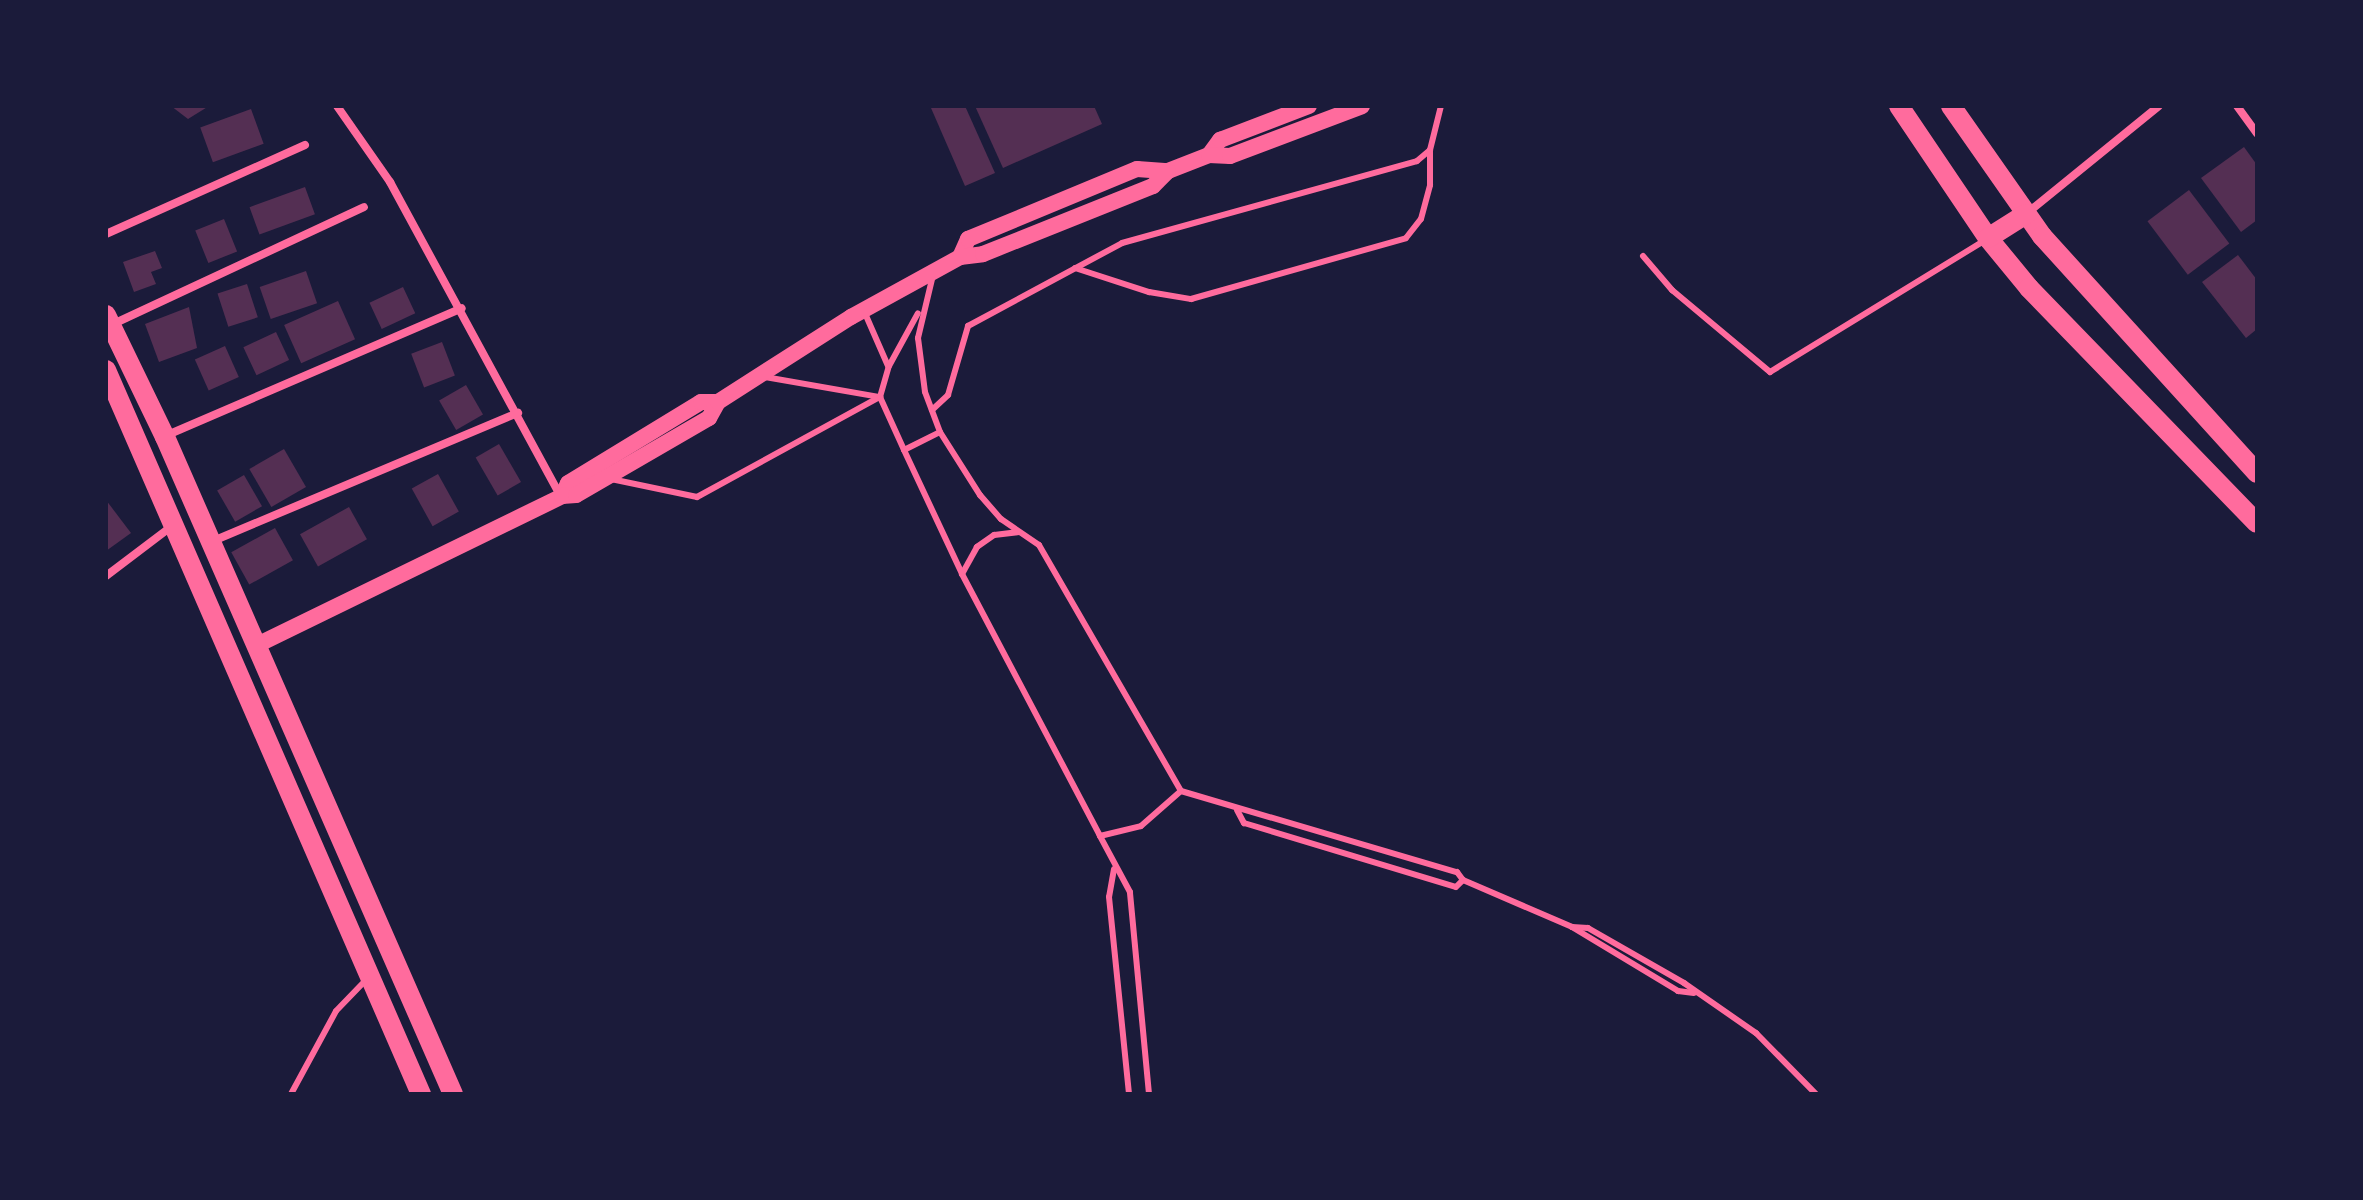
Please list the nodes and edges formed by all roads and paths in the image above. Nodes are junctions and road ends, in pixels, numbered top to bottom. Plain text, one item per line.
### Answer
1 (337, 106) edge
2 (1309, 106) edge
3 (1362, 106) edge
4 (1441, 106) edge
5 (1899, 106) edge
6 (1951, 106) edge
7 (2159, 106) edge
8 (2237, 106) edge
9 (2257, 134) edge
10 (305, 145) dead end
11 (1430, 150) junction
12 (1209, 155) junction
13 (364, 207) dead end
14 (2026, 214) junction
15 (106, 234) edge
16 (1988, 238) junction
17 (1643, 256) dead end
18 (1075, 268) junction
19 (935, 272) junction
20 (923, 302) junction
21 (462, 308) junction
22 (864, 311) junction
23 (109, 320) edge
24 (889, 366) junction
25 (106, 370) edge
26 (759, 376) junction
27 (880, 397) junction
28 (718, 402) junction
29 (932, 410) junction
30 (518, 413) junction
31 (940, 432) junction
32 (165, 437) junction
33 (2229, 439) junction
34 (904, 450) junction
35 (2201, 465) junction
36 (2257, 473) edge
37 (607, 478) junction
38 (562, 497) junction
39 (2257, 523) edge
40 (175, 524) junction
41 (1020, 532) junction
42 (210, 542) junction
43 (962, 574) junction
44 (106, 576) edge
45 (257, 645) junction
46 (232, 658) junction
47 (1181, 791) junction
48 (1237, 810) junction
49 (1100, 836) junction
50 (1114, 869) junction
51 (1463, 880) junction
52 (397, 962) junction
53 (371, 976) junction
54 (291, 1094) edge
55 (421, 1094) edge
56 (453, 1094) edge
57 (1129, 1094) edge
58 (1149, 1094) edge
59 (1816, 1094) edge

1 - 21 street
2 - 12 main road
3 - 12 main road
4 - 11 lane
5 - 16 main road
6 - 14 main road
7 - 14 street
8 - 9 street
10 - 15 street
11 - 18 lane
11 - 18 lane
12 - 19 main road
13 - 23 street
14 - 16 main road
14 - 33 main road
16 - 17 lane
16 - 35 main road
18 - 29 lane
19 - 20 lane
19 - 22 main road
20 - 24 lane
20 - 29 lane
21 - 30 street
21 - 32 street
22 - 24 lane
22 - 26 main road
23 - 32 main road
24 - 27 lane
25 - 40 main road
26 - 27 lane
26 - 28 main road
27 - 34 lane
27 - 37 lane
28 - 37 main road
28 - 38 main road
29 - 31 lane
30 - 38 street
30 - 42 street
31 - 34 lane
31 - 41 lane
32 - 42 main road
33 - 35 main road
33 - 36 main road
34 - 43 lane
35 - 39 main road
37 - 38 main road
38 - 45 main road
40 - 44 street
40 - 46 main road
41 - 43 lane
41 - 47 lane
42 - 45 main road
43 - 49 lane
45 - 46 main road
45 - 52 main road
46 - 53 main road
47 - 48 lane
47 - 49 lane
48 - 51 lane
48 - 51 lane
49 - 50 lane
50 - 57 lane
50 - 58 lane
51 - 59 lane
52 - 53 main road
52 - 56 main road
53 - 54 lane
53 - 55 main road

